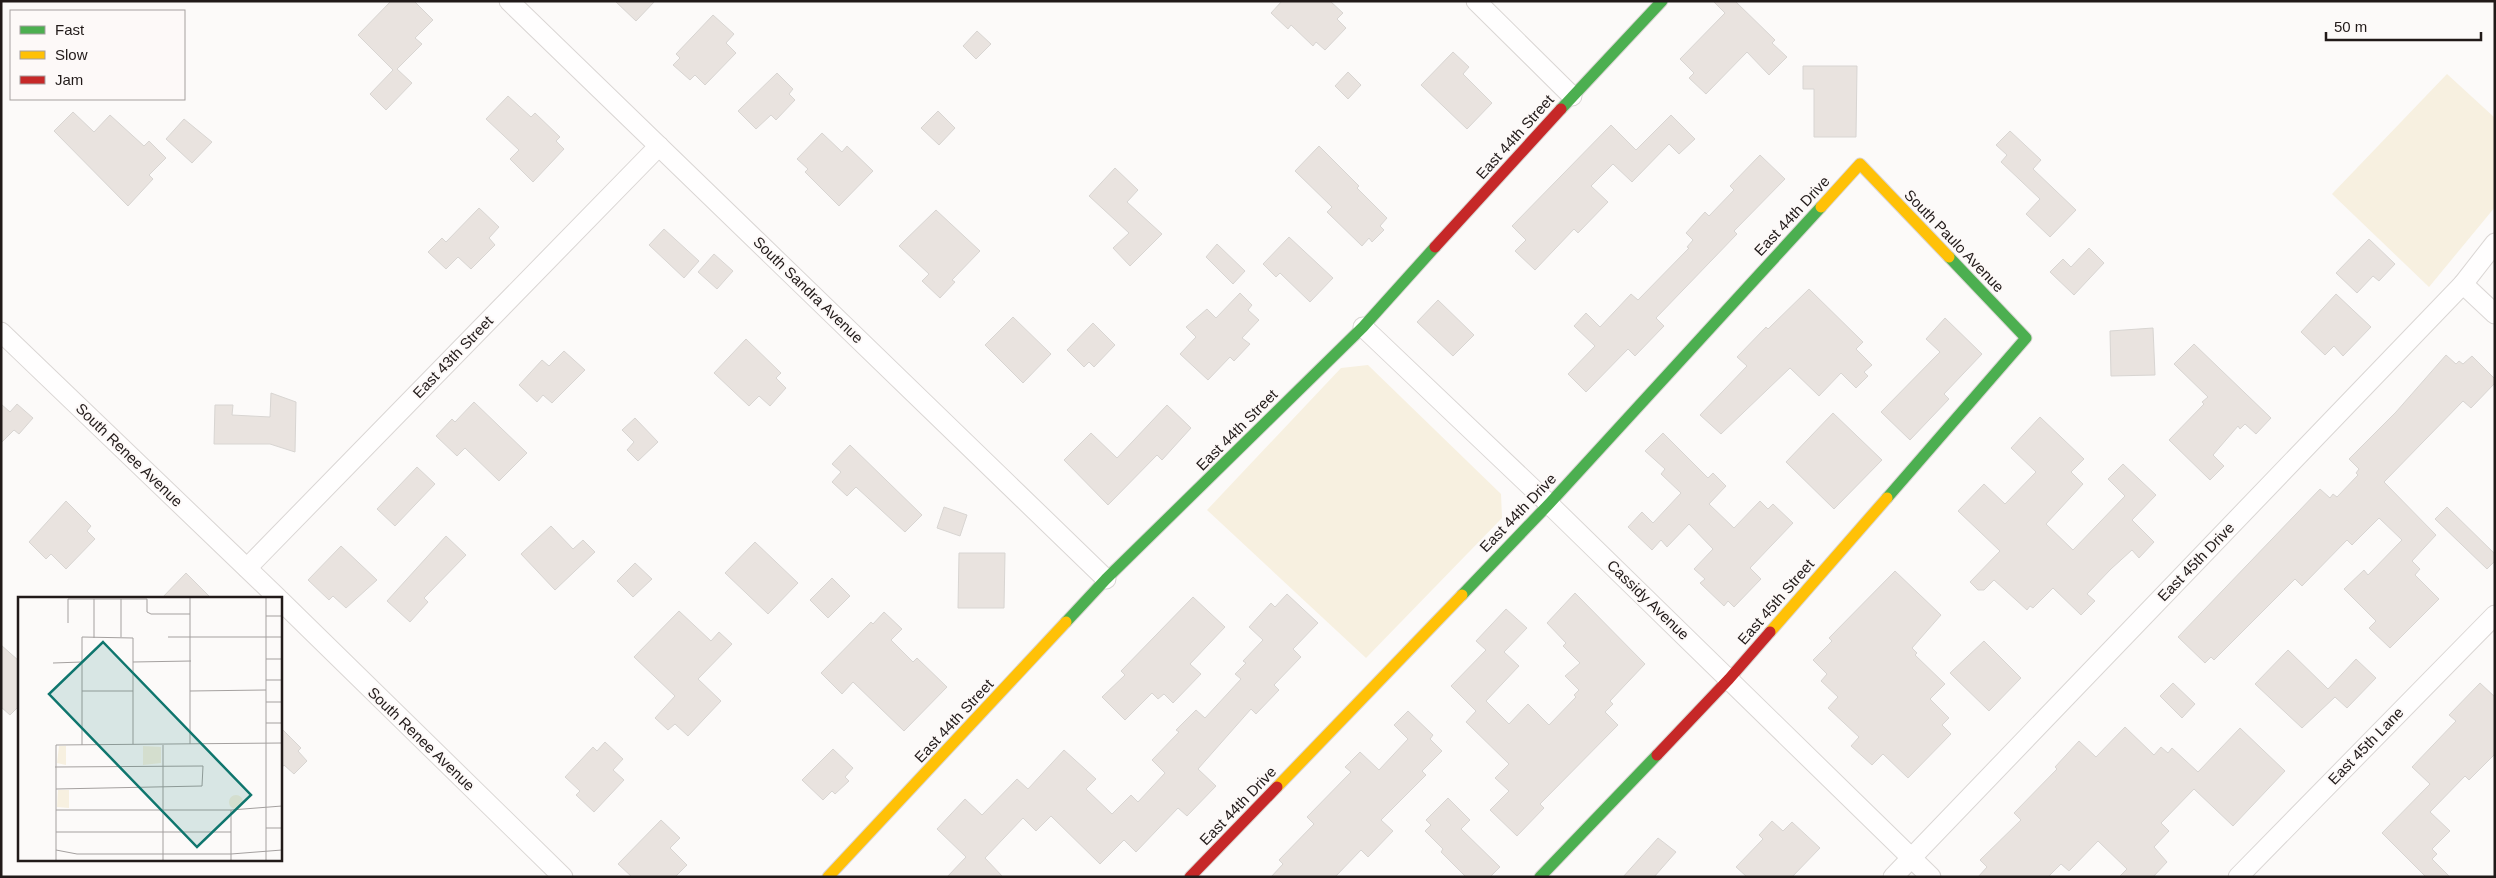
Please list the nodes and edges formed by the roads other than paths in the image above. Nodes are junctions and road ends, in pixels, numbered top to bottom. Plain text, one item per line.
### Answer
1 (509, 1) edge
2 (1476, 1) edge
3 (1662, 1) edge
4 (1572, 96) junction
5 (660, 146) junction
6 (1860, 164) joint
7 (2495, 243) edge
8 (2464, 284) junction
9 (2495, 314) edge
10 (1363, 327) junction
11 (1, 332) edge
12 (2026, 338) joint
13 (1549, 504) junction
14 (247, 568) junction
15 (1106, 579) junction
16 (277, 597) edge
17 (281, 601) edge
18 (2495, 615) edge
19 (1729, 679) junction
20 (1911, 858) junction
21 (562, 877) edge
22 (828, 877) edge
23 (1190, 877) edge
24 (1540, 877) edge
25 (1893, 877) edge
26 (1931, 877) edge
27 (2238, 877) edge

1 - 5 street, South Sandra Avenue
2 - 4 street
3 - 4 street, East 44th Street
4 - 10 street, East 44th Street
5 - 14 street, East 43th Street
5 - 15 street, South Sandra Avenue
6 - 12 street, South Paulo Avenue
6 - 13 street, East 44th Drive
7 - 8 street, East 45th Drive
8 - 9 street
8 - 20 street, East 45th Drive
10 - 13 street, Cassidy Avenue
10 - 15 street, East 44th Street
11 - 14 street, South Renee Avenue
12 - 19 street, East 45th Street
13 - 19 street, Cassidy Avenue
13 - 23 street, East 44th Drive
14 - 16 street, South Renee Avenue
15 - 22 street, East 44th Street
17 - 21 street, South Renee Avenue
18 - 27 street, East 45th Lane
19 - 20 street, Cassidy Avenue
19 - 24 street, East 45th Street
20 - 25 street, East 45th Drive
20 - 26 street, Cassidy Avenue

